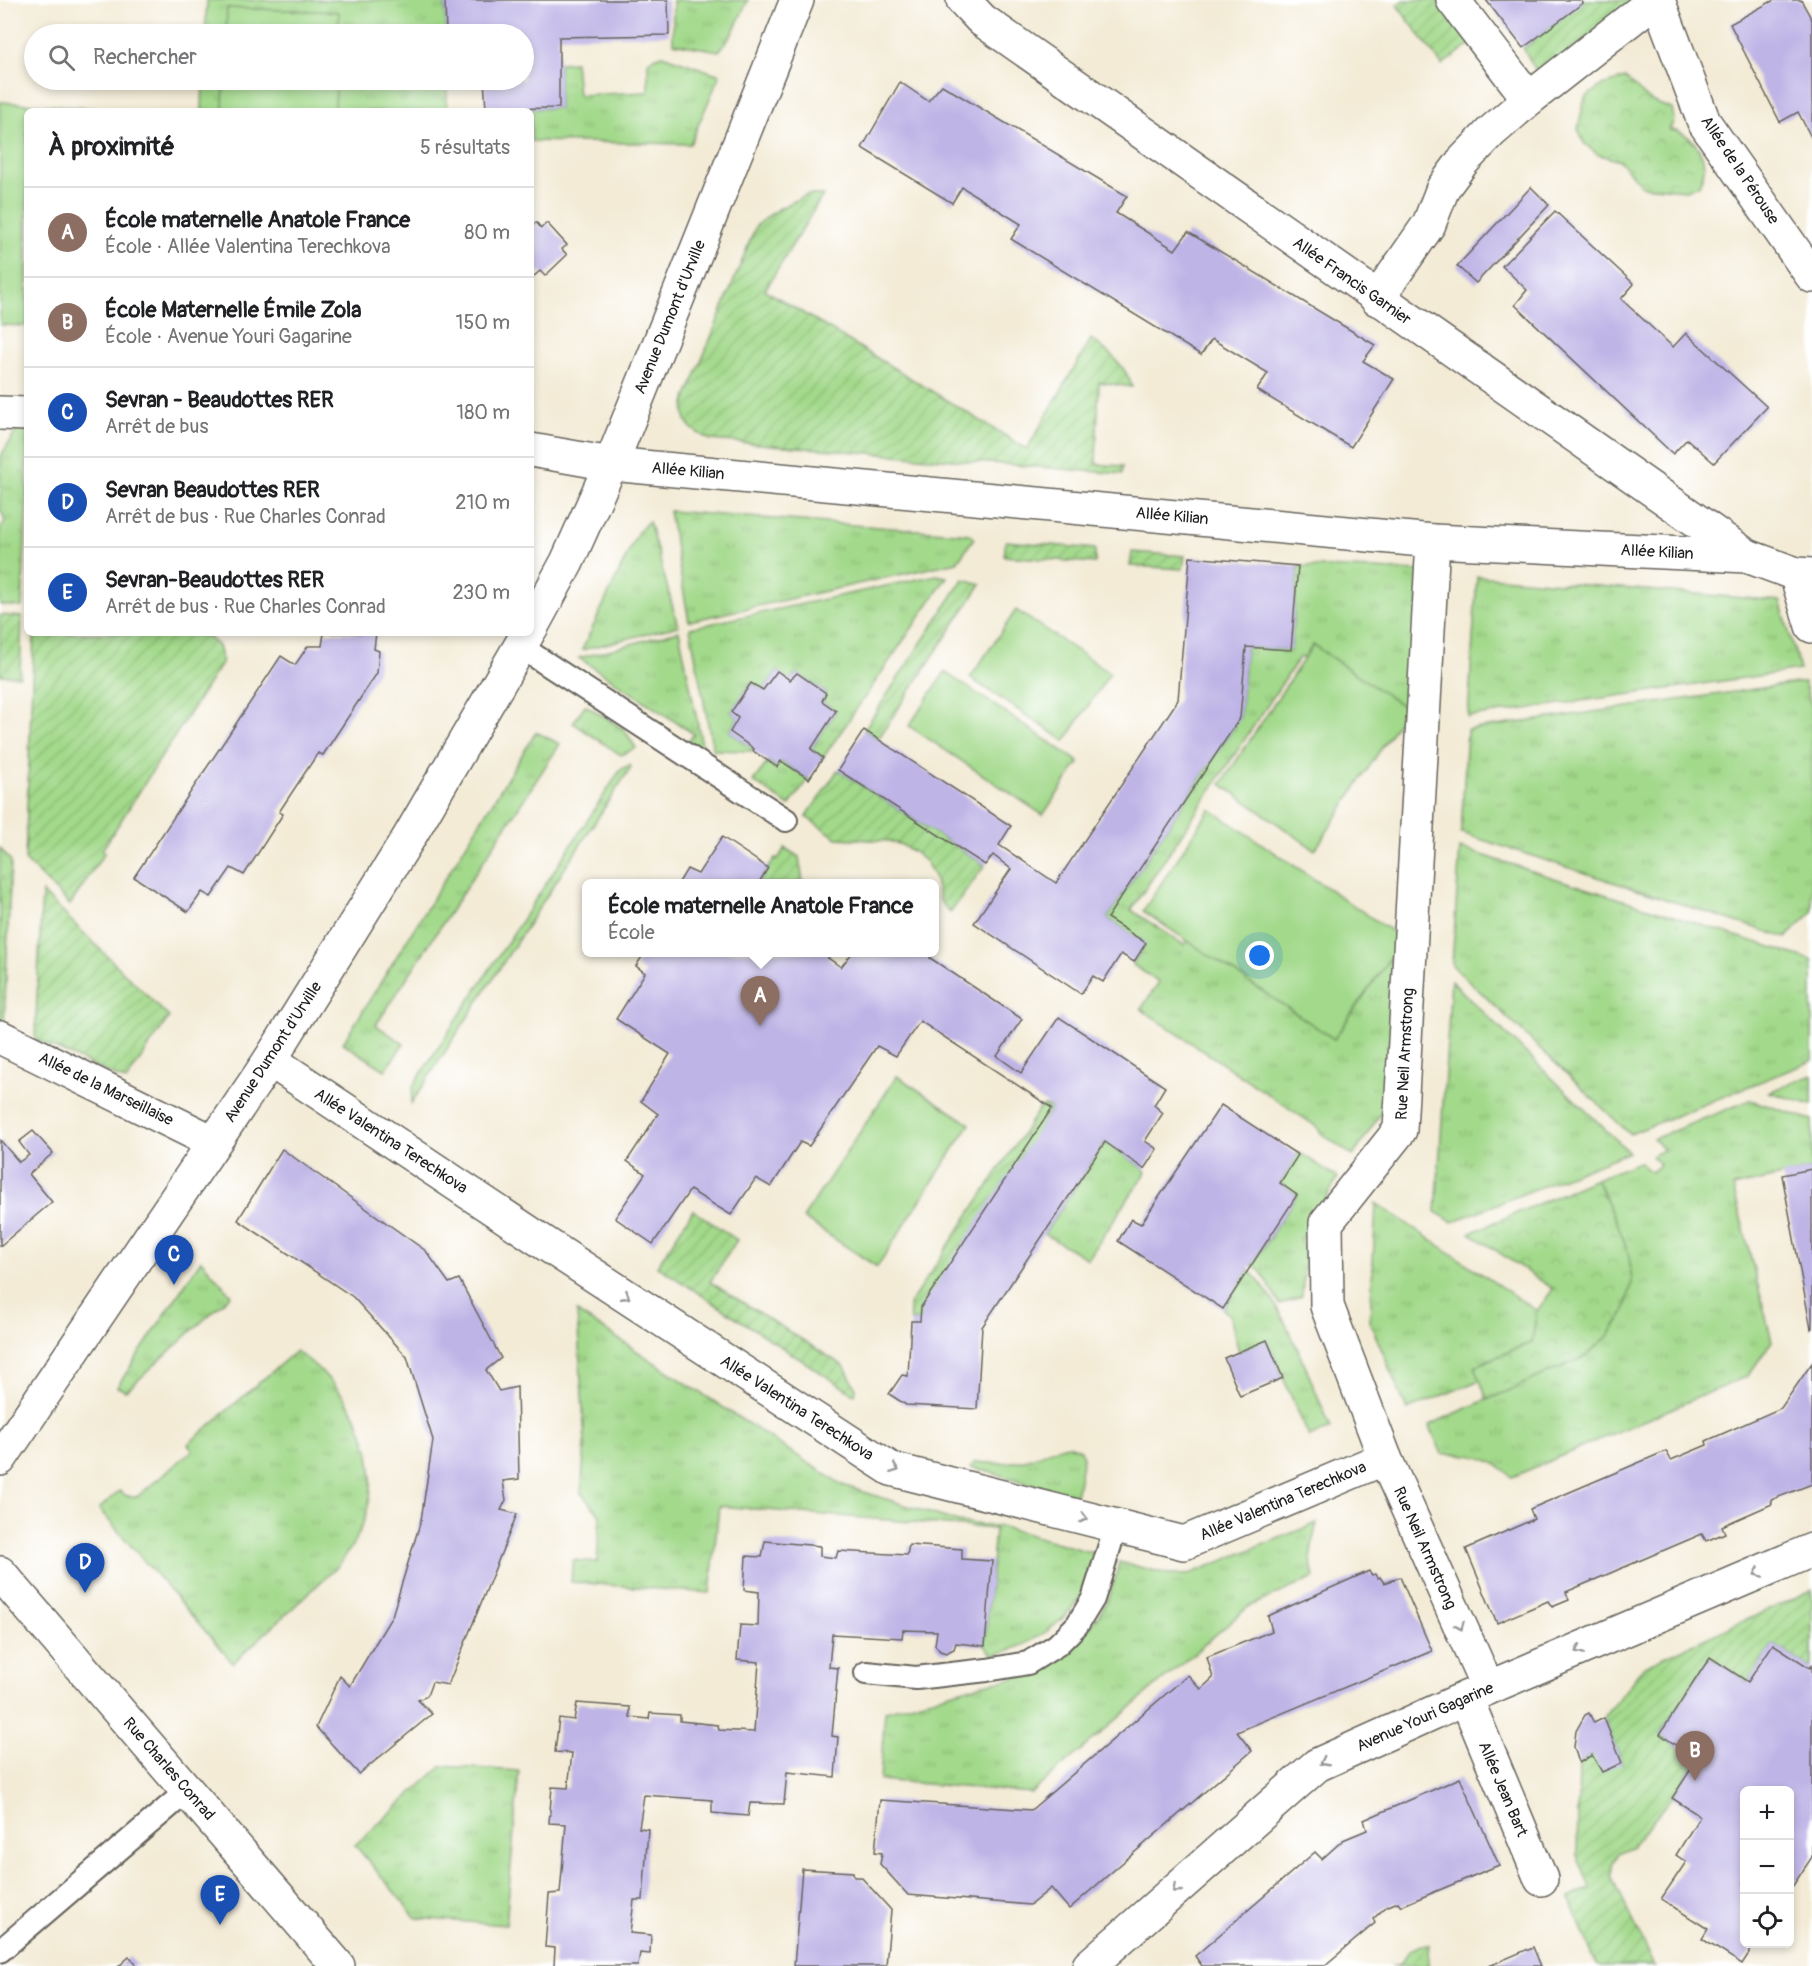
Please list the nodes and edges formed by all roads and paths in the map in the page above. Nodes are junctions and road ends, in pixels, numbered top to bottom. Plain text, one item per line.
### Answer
1 (797, 0) edge
2 (963, 0) edge
3 (1454, 0) edge
4 (1660, 8) edge
5 (1529, 99) junction
6 (1812, 276) edge
7 (1377, 299) junction
8 (0, 413) edge
9 (24, 414) edge
10 (534, 451) edge
11 (611, 464) junction
12 (1433, 541) junction
13 (1747, 556) junction
14 (1804, 574) edge
15 (534, 623) edge
16 (1812, 626) edge
17 (527, 636) edge
18 (786, 820) dead end
19 (0, 1037) edge
20 (270, 1059) junction
21 (213, 1142) junction
22 (1385, 1458) junction
23 (0, 1459) edge
24 (1116, 1526) junction
25 (1812, 1550) edge
26 (0, 1573) edge
27 (866, 1673) dead end
28 (1477, 1693) junction
29 (188, 1791) junction
30 (1541, 1879) dead end
31 (0, 1951) edge
32 (338, 1966) edge
33 (1089, 1966) edge

1 - 11 street, Avenue Dumont d'Urville
2 - 7 street, Allée Francis Garnier
3 - 5 street
4 - 5 street
4 - 6 street, Allée de la Pérouse
5 - 7 street
7 - 13 street, Allée Francis Garnier
8 - 9 street
10 - 11 street, Allée Kilian
11 - 12 street, Allée Kilian
11 - 15 street, Avenue Dumont d'Urville
12 - 13 street, Allée Kilian
12 - 22 street, Rue Neil Armstrong
13 - 14 street, Allée Kilian
14 - 16 street
17 - 18 lane
17 - 20 street, Avenue Dumont d'Urville
19 - 21 street, Allée de la Marseillaise
20 - 21 street, Avenue Dumont d'Urville
20 -> 24 street, Allée Valentina Terechkova
21 - 23 street, Avenue Dumont d'Urville
22 - 24 street, Allée Valentina Terechkova
22 -> 28 street, Rue Neil Armstrong
24 - 27 lane
25 -> 28 street, Avenue Youri Gagarine
26 - 29 street, Rue Charles Conrad
28 - 30 street, Allée Jean Bart
28 -> 33 street, Avenue Youri Gagarine
29 - 31 lane
29 - 32 street, Rue Charles Conrad

